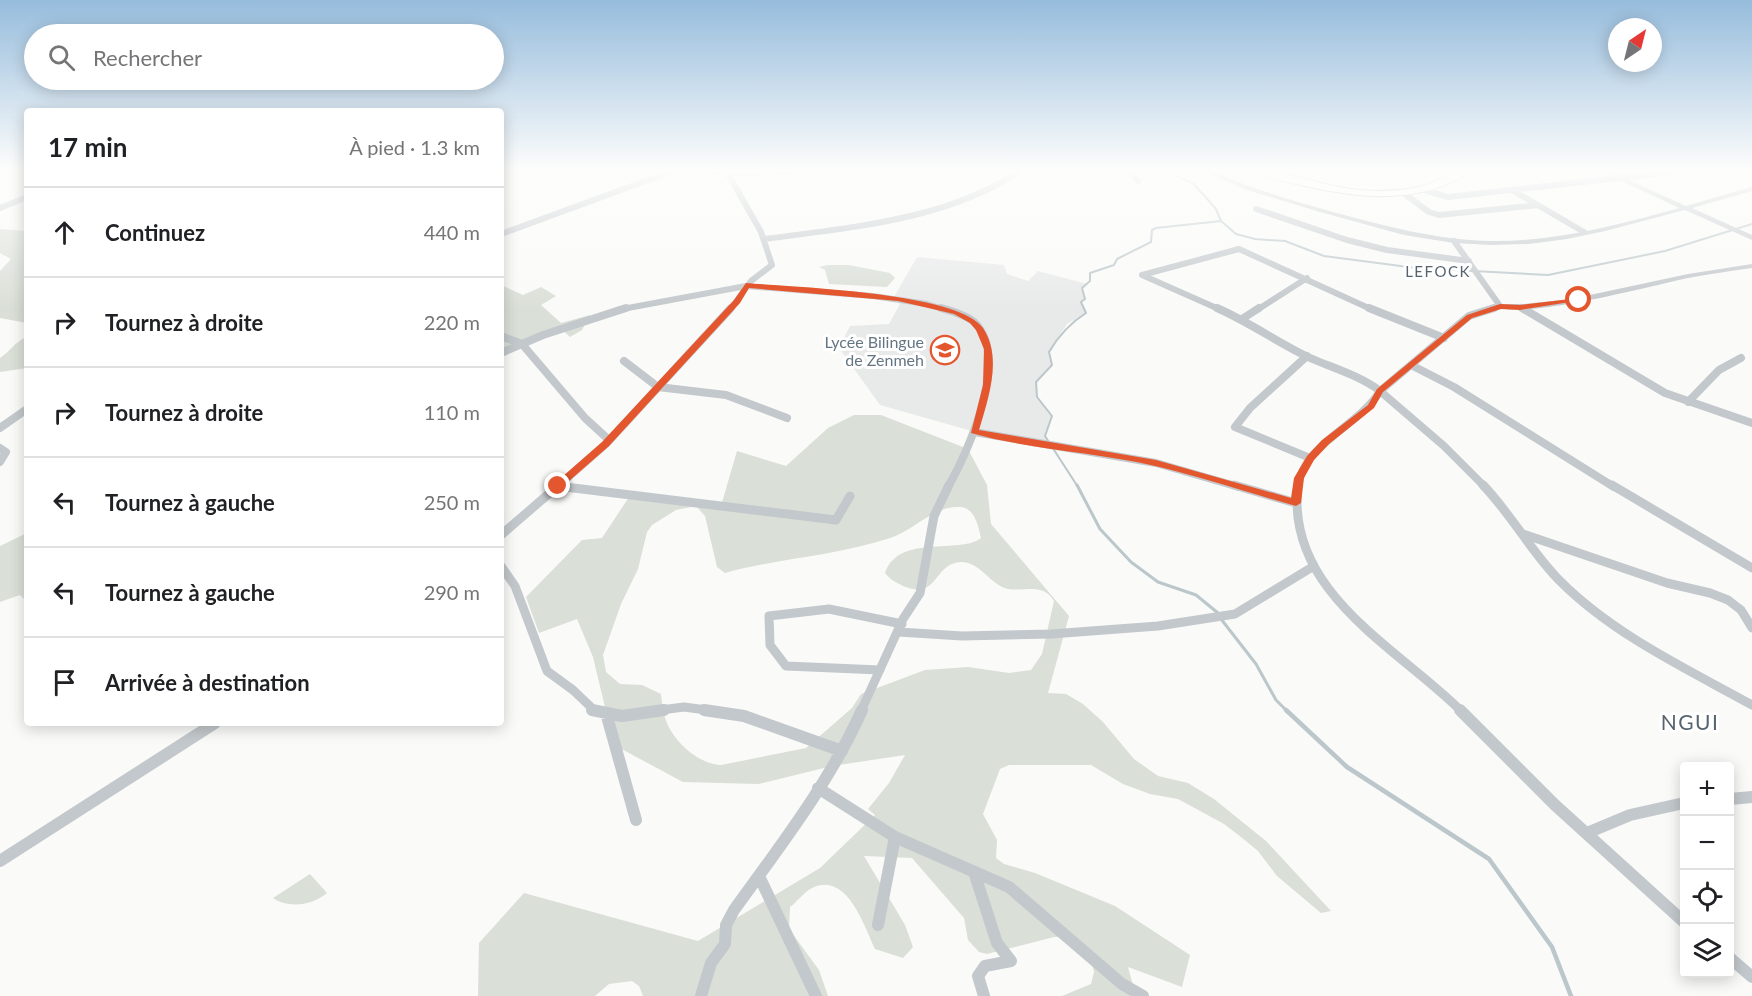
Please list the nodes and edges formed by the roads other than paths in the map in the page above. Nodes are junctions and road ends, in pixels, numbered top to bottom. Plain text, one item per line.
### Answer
1 (550, 215) edge
2 (752, 215) edge
3 (902, 215) edge
4 (1273, 215) edge
5 (1341, 215) edge
6 (1555, 215) edge
7 (1659, 215) edge
8 (1700, 215) edge
9 (1584, 232) junction
10 (504, 233) edge
11 (1752, 238) edge
12 (765, 239) junction
13 (1454, 241) junction
14 (1469, 261) junction
15 (1752, 266) edge
16 (1307, 278) junction
17 (746, 286) junction
18 (1500, 306) junction
19 (1520, 307) junction
20 (1242, 319) junction
21 (504, 337) edge
22 (1444, 338) junction
23 (522, 344) junction
24 (504, 352) edge
25 (1307, 356) junction
26 (1742, 358) dead end
27 (624, 361) dead end
28 (1411, 365) junction
29 (658, 387) junction
30 (1380, 391) junction
31 (1688, 402) junction
32 (24, 411) edge
33 (787, 418) dead end
34 (1752, 423) edge
35 (0, 428) edge
36 (974, 432) junction
37 (609, 440) junction
38 (0, 448) edge
39 (1310, 458) junction
40 (0, 462) edge
41 (558, 486) junction
42 (850, 496) dead end
43 (1296, 503) junction
44 (504, 533) edge
45 (1523, 534) junction
46 (1314, 566) junction
47 (1752, 568) edge
48 (504, 570) edge
49 (900, 628) junction
50 (1752, 628) edge
51 (880, 670) junction
52 (1752, 705) edge
53 (606, 713) junction
54 (210, 726) edge
55 (842, 751) junction
56 (818, 788) junction
57 (1752, 797) edge
58 (1734, 799) edge
59 (1680, 804) edge
60 (636, 820) dead end
61 (1587, 834) junction
62 (895, 837) junction
63 (0, 861) edge
64 (974, 872) junction
65 (759, 876) junction
66 (1680, 918) edge
67 (878, 926) dead end
68 (1734, 961) edge
69 (1752, 977) edge
70 (701, 996) edge
71 (816, 996) edge
72 (984, 996) edge
73 (1143, 996) edge

1 - 10 street
2 - 12 street
3 - 12 street
4 - 14 street
5 - 13 street
6 - 9 street
7 - 9 street
8 - 11 street
9 - 13 street
12 - 17 street
13 - 14 street
14 - 18 street
15 - 19 street
16 - 20 street
16 - 20 street
16 - 22 street
17 - 23 street
17 - 29 street
17 - 36 street
18 - 19 street
18 - 22 street
19 - 31 street
20 - 25 street
21 - 23 street
22 - 28 street
23 - 24 street
23 - 37 street
25 - 30 street
25 - 39 street
26 - 31 street
27 - 29 street
28 - 30 street
28 - 47 street
29 - 33 street
29 - 37 street
30 - 39 street
30 - 45 street
31 - 34 street
32 - 35 street
36 - 43 street
36 - 49 street
37 - 41 street
38 - 40 street
39 - 43 street
41 - 42 street
41 - 44 street
43 - 46 street
45 - 50 street
45 - 52 street
46 - 49 street
46 - 61 street
48 - 53 street
49 - 51 street
49 - 51 street
51 - 55 street
53 - 55 street
53 - 60 street
54 - 63 street
55 - 56 street
56 - 62 street
56 - 65 street
57 - 58 street
59 - 61 street
61 - 66 street
62 - 64 street
62 - 67 street
64 - 72 street
64 - 73 street
65 - 70 street
65 - 71 street
68 - 69 street

